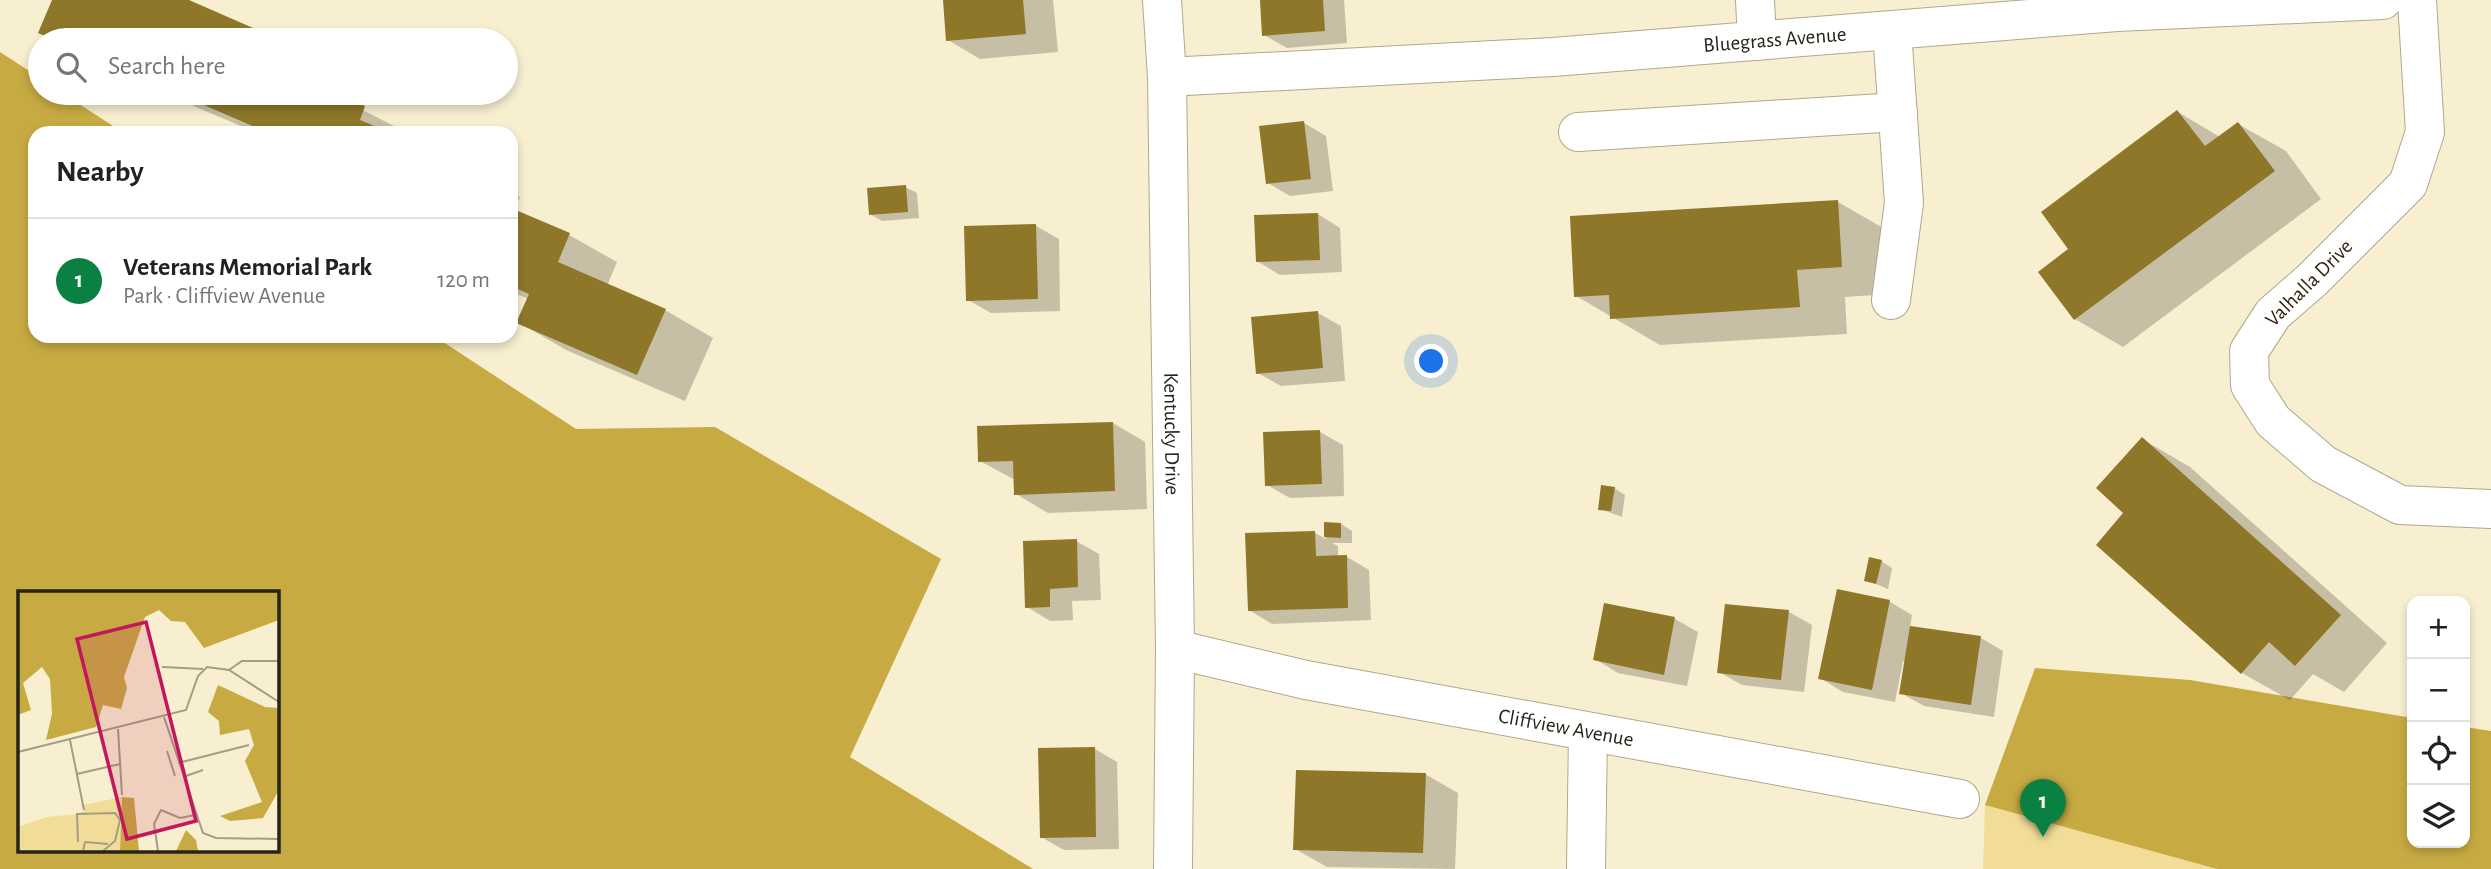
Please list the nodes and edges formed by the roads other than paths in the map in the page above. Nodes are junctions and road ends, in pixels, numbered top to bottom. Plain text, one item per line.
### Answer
1 (1162, 0) edge
2 (1755, 0) edge
3 (2383, 0) edge
4 (2417, 0) edge
5 (1914, 20) edge
6 (1757, 41) junction
7 (1167, 77) junction
8 (1898, 112) junction
9 (1578, 132) dead end
10 (1891, 300) dead end
11 (2491, 509) edge
12 (1175, 649) junction
13 (1588, 732) junction
14 (1960, 799) dead end
15 (1173, 869) edge
16 (1586, 869) edge

1 - 7 street, Kentucky Drive
2 - 6 street
3 - 5 street, Bluegrass Avenue
4 - 11 street, Valhalla Drive
5 - 6 street, Bluegrass Avenue
5 - 8 street
6 - 7 street, Bluegrass Avenue
7 - 12 street, Kentucky Drive
8 - 9 street
8 - 10 street
12 - 13 street, Cliffview Avenue
12 - 15 street, Kentucky Drive
13 - 14 street, Cliffview Avenue
13 - 16 street

